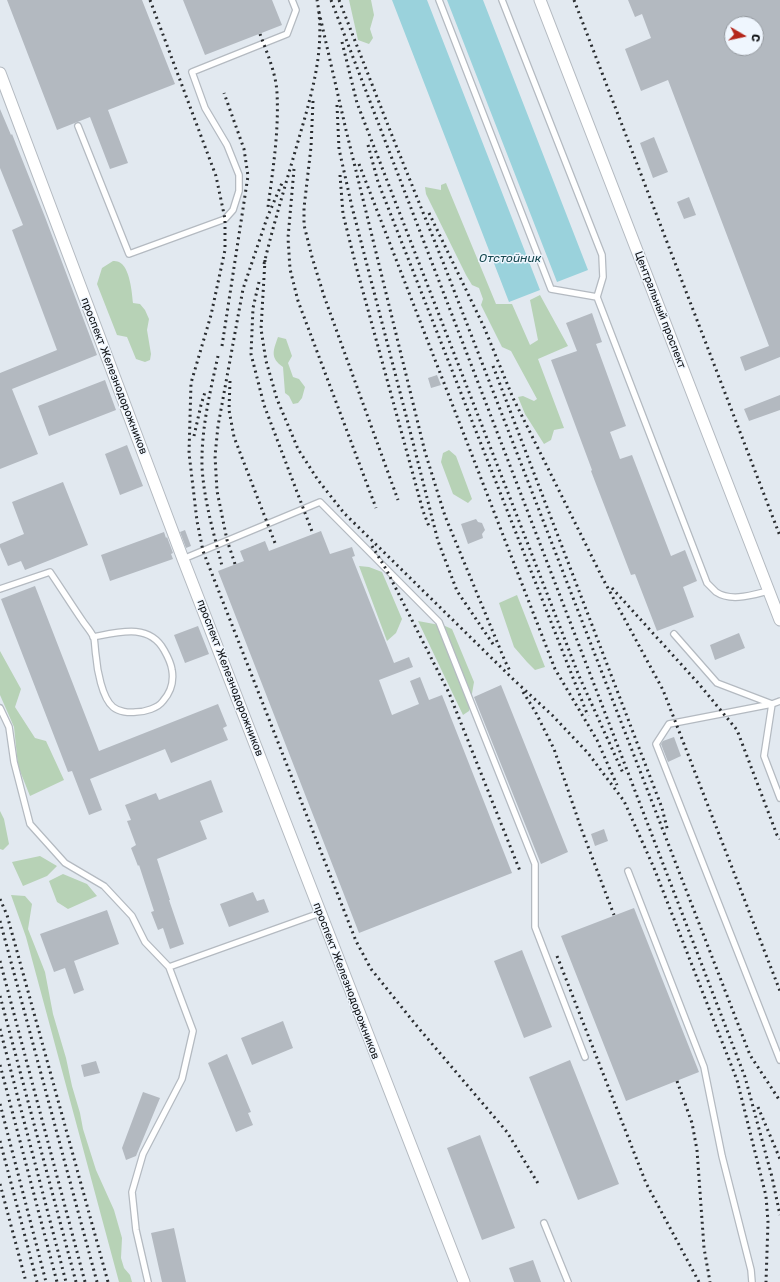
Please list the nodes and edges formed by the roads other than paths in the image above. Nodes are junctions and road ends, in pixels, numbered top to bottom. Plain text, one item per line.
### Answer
1 (292, 0) edge
2 (439, 0) edge
3 (502, 0) edge
4 (540, 0) edge
5 (0, 73) edge
6 (78, 126) dead end
7 (597, 297) junction
8 (183, 559) junction
9 (0, 589) edge
10 (768, 591) junction
11 (780, 620) edge
12 (674, 634) dead end
13 (94, 637) junction
14 (780, 701) edge
15 (772, 704) junction
16 (0, 708) edge
17 (780, 798) edge
18 (628, 871) dead end
19 (320, 913) junction
20 (169, 967) junction
21 (585, 1057) dead end
22 (780, 1060) edge
23 (544, 1223) dead end
24 (148, 1282) edge
25 (464, 1282) edge
26 (568, 1282) edge
27 (752, 1282) edge

1 - 6 lane
2 - 7 lane
3 - 7 lane
4 - 10 street, Центральный проспект
5 - 8 street, проспект Железнодорожников
7 - 10 lane
8 - 19 street, проспект Железнодорожников
8 - 21 lane
9 - 13 lane
10 - 11 street, Центральный проспект
12 - 15 lane
13 - 13 lane
14 - 15 lane
15 - 17 lane
15 - 22 lane
16 - 20 lane
18 - 27 lane
19 - 20 lane
19 - 25 street, проспект Железнодорожников
20 - 24 lane
23 - 26 lane

